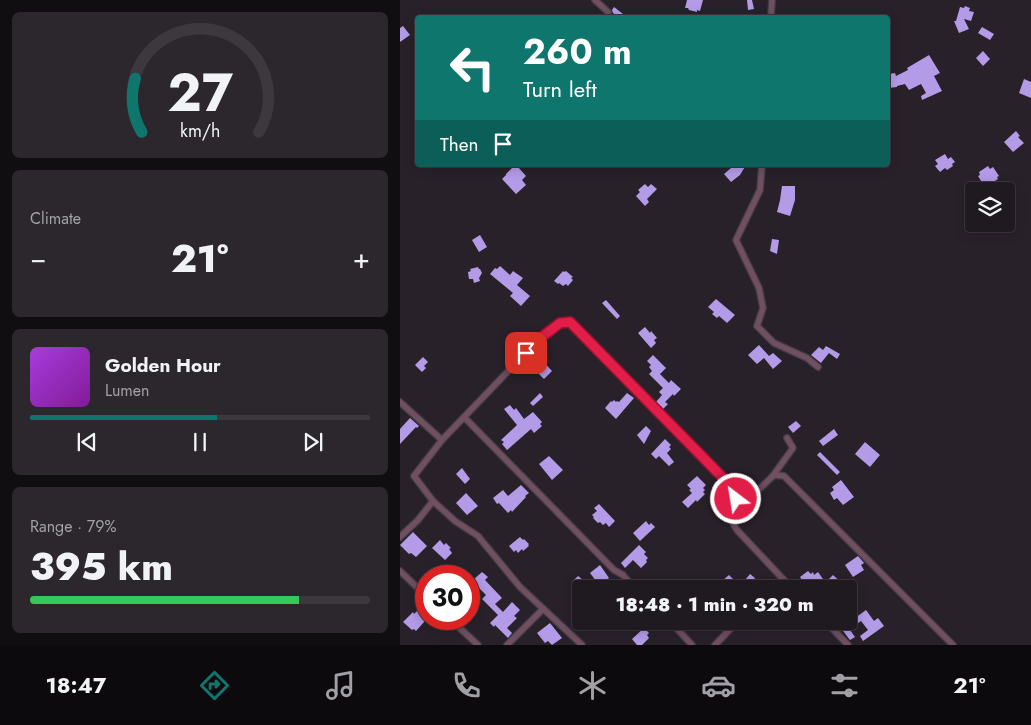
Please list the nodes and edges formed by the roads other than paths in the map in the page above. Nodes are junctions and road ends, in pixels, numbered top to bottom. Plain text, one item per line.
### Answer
1 (595, 0) edge
2 (772, 0) edge
3 (608, 12) dead end
4 (771, 15) edge
5 (762, 167) edge
6 (818, 367) dead end
7 (400, 402) edge
8 (464, 417) junction
9 (787, 438) dead end
10 (442, 440) junction
11 (772, 476) junction
12 (433, 501) junction
13 (733, 510) junction
14 (400, 537) edge
15 (400, 571) edge
16 (783, 579) edge
17 (627, 580) edge
18 (415, 585) edge
19 (543, 608) junction
20 (462, 630) edge
21 (678, 630) edge
22 (729, 630) edge
23 (834, 630) edge
24 (478, 645) edge
25 (507, 645) edge
26 (582, 645) edge
27 (692, 645) edge
28 (715, 645) edge
29 (848, 645) edge
30 (953, 645) edge

1 - 3 street
2 - 4 street
5 - 6 street
7 - 10 street
8 - 10 street
8 - 13 street
8 - 17 street
9 - 11 street
10 - 12 street
11 - 13 street
11 - 30 street
12 - 14 street
12 - 19 street
13 - 16 street
15 - 18 street
19 - 25 street
19 - 26 street
20 - 24 street
21 - 27 street
22 - 28 street
23 - 29 street

